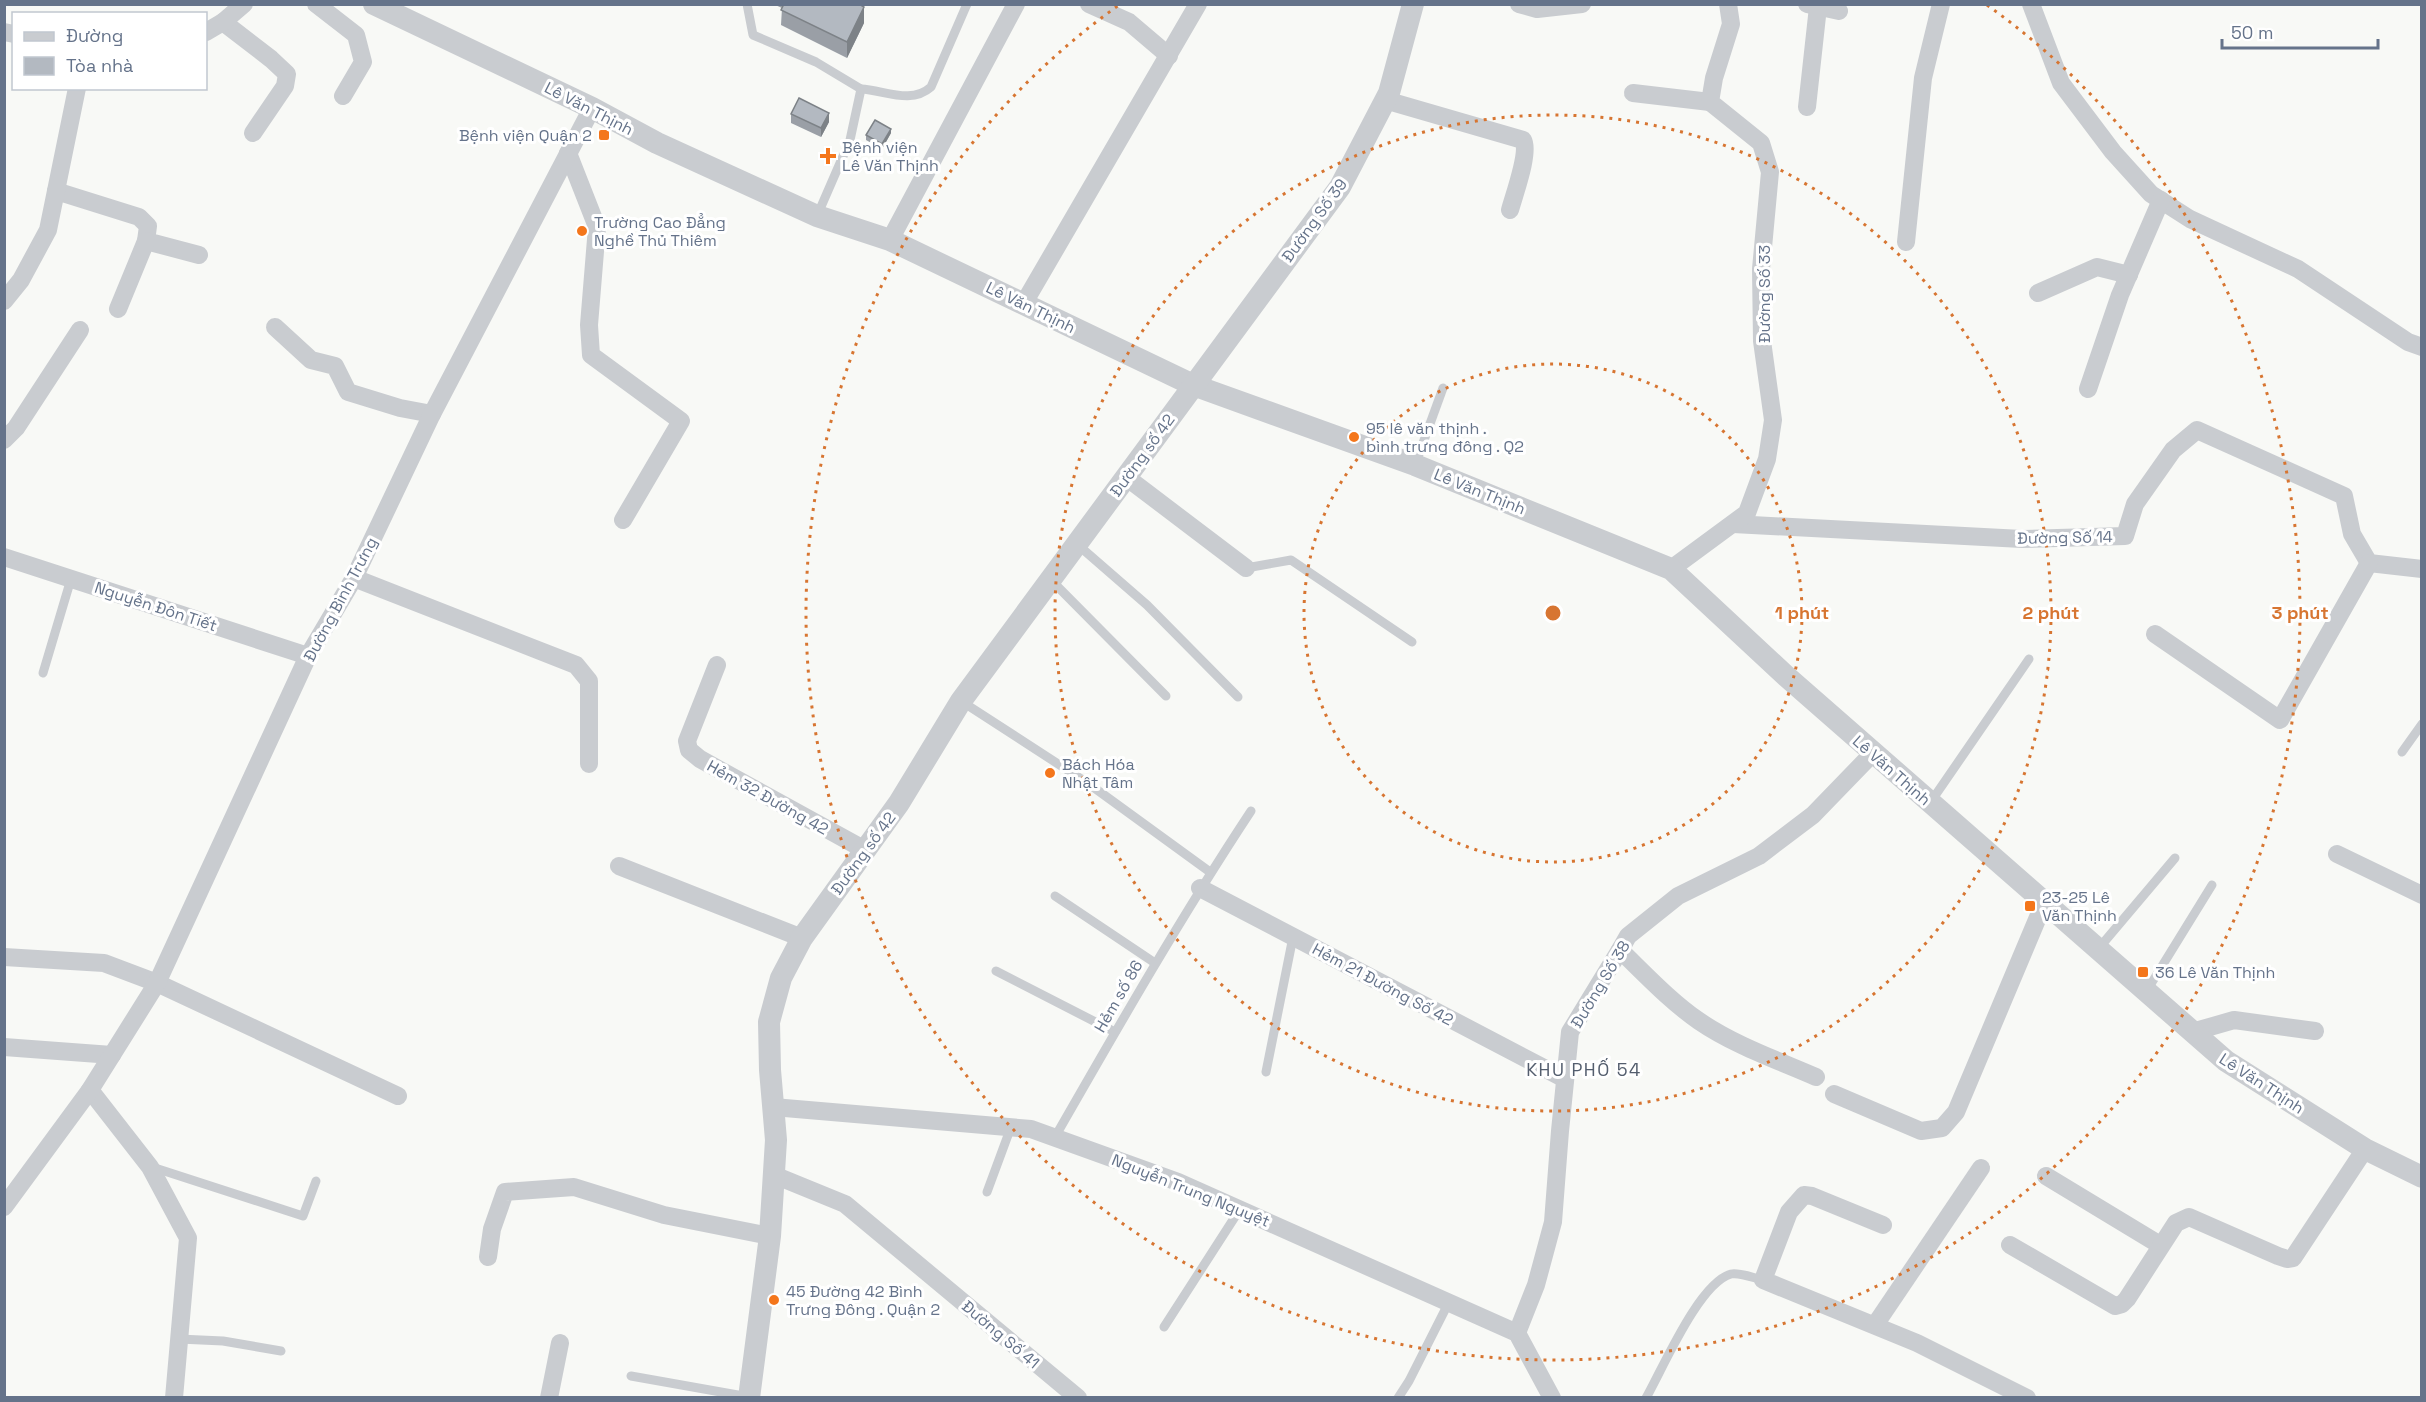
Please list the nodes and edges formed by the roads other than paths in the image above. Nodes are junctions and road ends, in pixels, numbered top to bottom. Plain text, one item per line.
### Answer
1 (244, 4) edge
2 (316, 4) edge
3 (374, 4) edge
4 (747, 4) edge
5 (967, 4) edge
6 (1017, 4) edge
7 (1089, 4) edge
8 (1198, 4) edge
9 (1413, 4) edge
10 (1519, 4) edge
11 (1582, 4) edge
12 (1728, 4) edge
13 (1941, 4) edge
14 (2031, 4) edge
15 (1812, 6) edge
16 (1839, 11) dead end
17 (223, 22) junction
18 (207, 31) edge
19 (1169, 56) junction
20 (861, 88) junction
21 (77, 90) edge
22 (1633, 93) dead end
23 (343, 96) dead end
24 (1385, 100) junction
25 (1710, 102) junction
26 (1808, 106) dead end
27 (592, 108) junction
28 (253, 133) dead end
29 (568, 153) junction
30 (56, 191) junction
31 (2161, 200) junction
32 (1510, 210) dead end
33 (817, 216) junction
34 (890, 240) junction
35 (146, 241) junction
36 (1906, 242) dead end
37 (199, 255) dead end
38 (2129, 274) junction
39 (2038, 293) dead end
40 (4, 301) edge
41 (1024, 303) junction
42 (118, 309) dead end
43 (275, 327) dead end
44 (80, 330) dead end
45 (2421, 347) edge
46 (1193, 385) junction
47 (1443, 388) dead end
48 (2088, 389) dead end
49 (432, 414) junction
50 (4, 440) edge
51 (1415, 465) junction
52 (1126, 477) junction
53 (623, 520) dead end
54 (1733, 524) junction
55 (1078, 544) junction
56 (4, 557) edge
57 (2369, 563) junction
58 (1246, 568) joint
59 (1671, 569) junction
60 (2421, 569) edge
61 (354, 578) junction
62 (71, 579) junction
63 (1051, 580) junction
64 (2156, 634) dead end
65 (1412, 642) dead end
66 (308, 656) junction
67 (2029, 659) dead end
68 (717, 665) dead end
69 (43, 673) dead end
70 (1166, 696) dead end
71 (1238, 697) dead end
72 (961, 701) junction
73 (2421, 724) edge
74 (2402, 752) dead end
75 (1873, 753) junction
76 (589, 764) dead end
77 (1930, 803) junction
78 (1251, 811) dead end
79 (866, 850) junction
80 (2337, 854) dead end
81 (2175, 858) dead end
82 (619, 866) dead end
83 (1210, 872) junction
84 (2212, 885) dead end
85 (1200, 888) junction
86 (2421, 895) edge
87 (1055, 896) dead end
88 (2044, 903) junction
89 (1293, 937) junction
90 (802, 938) junction
91 (1620, 950) junction
92 (2098, 950) junction
93 (4, 957) edge
94 (1155, 963) junction
95 (996, 971) dead end
96 (157, 983) junction
97 (2146, 992) junction
98 (2314, 1031) dead end
99 (1115, 1032) junction
100 (2192, 1032) junction
101 (4, 1047) edge
102 (112, 1055) junction
103 (1266, 1072) dead end
104 (1816, 1077) dead end
105 (1565, 1079) junction
106 (90, 1090) junction
107 (1834, 1094) dead end
108 (398, 1096) dead end
109 (773, 1107) junction
110 (1011, 1127) junction
111 (1055, 1137) junction
112 (2365, 1149) junction
113 (150, 1167) junction
114 (1981, 1168) dead end
115 (774, 1175) junction
116 (2046, 1176) dead end
117 (2421, 1177) edge
118 (316, 1181) dead end
119 (987, 1192) dead end
120 (4, 1207) edge
121 (1240, 1209) junction
122 (1883, 1226) dead end
123 (770, 1236) junction
124 (2010, 1245) dead end
125 (2160, 1245) junction
126 (488, 1257) dead end
127 (1763, 1280) junction
128 (1449, 1302) junction
129 (1875, 1325) junction
130 (1164, 1327) dead end
131 (1517, 1333) junction
132 (179, 1339) junction
133 (560, 1343) dead end
134 (280, 1351) dead end
135 (631, 1376) dead end
136 (749, 1397) edge
137 (174, 1398) edge
138 (549, 1398) edge
139 (1078, 1398) edge
140 (1398, 1398) edge
141 (1552, 1398) edge
142 (1646, 1398) edge
143 (2027, 1398) edge

1 - 17 street
2 - 23 street
3 - 27 street, Lê Văn Thịnh
4 - 20 lane
5 - 20 lane
6 - 34 street
7 - 19 street
8 - 19 street
9 - 24 street, Đường Số 39
10 - 11 street
12 - 25 street
13 - 36 street
14 - 31 street
15 - 16 street
15 - 26 street
17 - 18 street
17 - 28 street
19 - 41 street
20 - 33 lane
21 - 30 street
22 - 25 street
24 - 32 street
24 - 46 street, Đường Số 39
25 - 54 street, Đường Số 33
27 - 29 street, Đường Bình Trưng
27 - 33 street, Lê Văn Thịnh
29 - 49 street, Đường Bình Trưng
29 - 53 street
30 - 35 street
30 - 40 street
31 - 38 street
31 - 45 street
33 - 34 street, Lê Văn Thịnh
34 - 41 street, Lê Văn Thịnh
35 - 37 street
35 - 42 street
38 - 39 street
38 - 48 street
41 - 46 street, Lê Văn Thịnh
43 - 49 street
44 - 50 street
46 - 51 street, Lê Văn Thịnh
46 - 52 street, Đường số 42
47 - 51 lane
49 - 61 street, Đường Bình Trưng
51 - 59 street, Lê Văn Thịnh
52 - 55 street, Đường số 42
52 - 58 street
54 - 57 street, Đường Số 14
54 - 59 street, Đường Số 33
55 - 63 street, Đường số 42
55 - 71 lane
56 - 62 street, Nguyễn Đôn Tiết
57 - 60 street
57 - 64 street
58 - 65 lane
59 - 75 street, Lê Văn Thịnh
61 - 66 street, Đường Bình Trưng
61 - 76 street
62 - 66 street, Nguyễn Đôn Tiết
62 - 69 lane
63 - 70 lane
63 - 72 street, Đường số 42
66 - 96 street, Đường Bình Trưng
67 - 77 lane
68 - 79 street, Hẻm 32 Đường 42
72 - 79 street, Đường số 42
72 - 83 lane
73 - 74 lane
75 - 77 street, Lê Văn Thịnh
75 - 91 street, Đường Số 38
77 - 88 street, Lê Văn Thịnh
78 - 83 lane, Hẻm số 86
79 - 90 street, Đường số 42
80 - 86 street
81 - 92 lane
82 - 90 street
83 - 85 lane, Hẻm số 86
84 - 97 lane
85 - 89 street, Hẻm 21 Đường Số 42
85 - 94 lane, Hẻm số 86
87 - 94 lane
88 - 92 street, Lê Văn Thịnh
88 - 107 street
89 - 103 lane
89 - 105 street, Hẻm 21 Đường Số 42
90 - 109 street, Đường số 42
91 - 104 street
91 - 105 street, Đường Số 38
92 - 97 street, Lê Văn Thịnh
93 - 96 street
94 - 99 lane, Hẻm số 86
95 - 99 lane
96 - 102 street, Đường Bình Trưng
96 - 108 street
97 - 100 street, Lê Văn Thịnh
98 - 100 street
99 - 111 lane, Hẻm số 86
100 - 112 street, Lê Văn Thịnh
101 - 102 street
102 - 106 street, Đường Bình Trưng
105 - 131 street, Đường Số 38
106 - 113 street
106 - 120 street, Đường Bình Trưng
109 - 110 street, Nguyễn Trung Nguyệt
109 - 115 street, Đường số 42
110 - 111 street, Nguyễn Trung Nguyệt
110 - 119 lane
111 - 121 street, Nguyễn Trung Nguyệt
112 - 117 street, Lê Văn Thịnh
112 - 125 street
113 - 118 lane
113 - 132 street
114 - 129 street
115 - 123 street, Đường số 42
115 - 139 street, Đường Số 41
116 - 125 street
121 - 128 street, Nguyễn Trung Nguyệt
121 - 130 lane
122 - 127 street
123 - 126 street
123 - 136 street, Đường số 42
124 - 125 street
127 - 129 street
127 - 142 lane
128 - 131 street, Nguyễn Trung Nguyệt
128 - 140 lane
129 - 143 street
131 - 141 street
132 - 134 lane
132 - 137 street
133 - 138 street
135 - 136 lane

